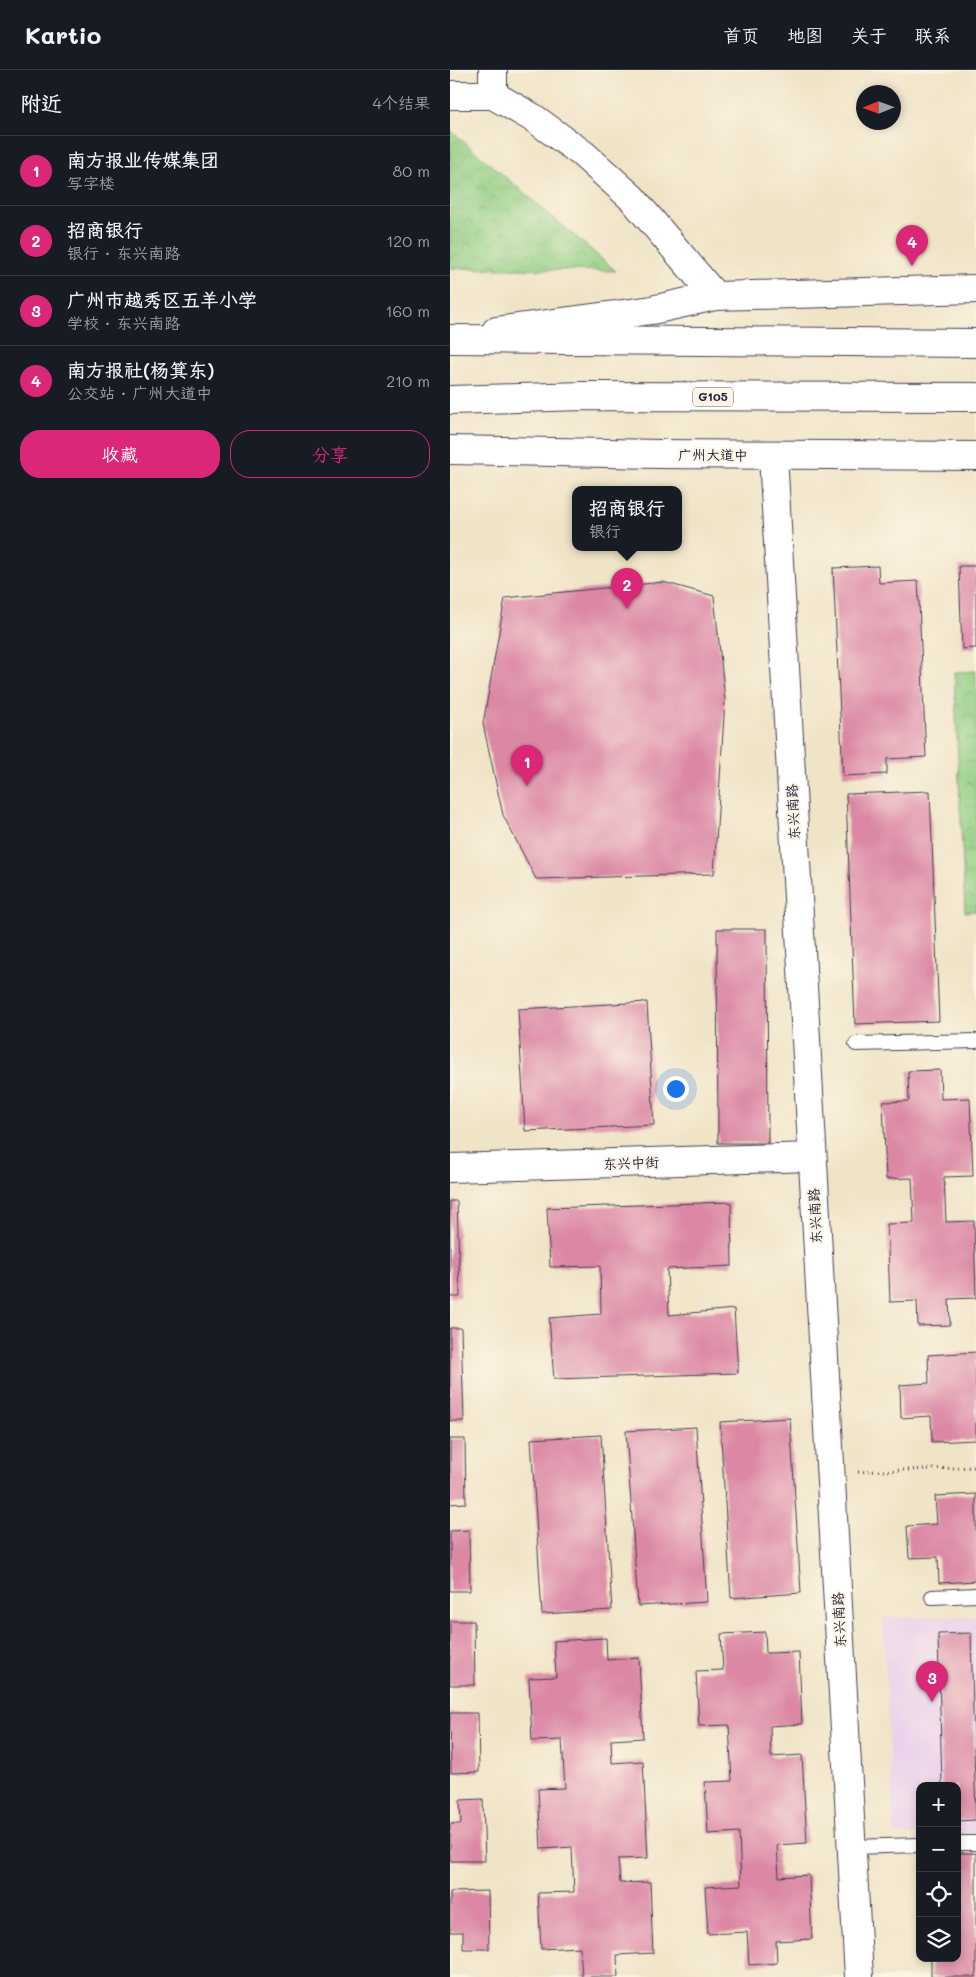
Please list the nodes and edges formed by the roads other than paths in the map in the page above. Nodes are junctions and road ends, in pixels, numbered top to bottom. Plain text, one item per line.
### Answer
1 (493, 83) edge
2 (450, 95) edge
3 (976, 288) edge
4 (715, 296) junction
5 (450, 338) edge
6 (976, 343) edge
7 (976, 397) edge
8 (450, 400) edge
9 (450, 450) edge
10 (773, 455) junction
11 (976, 456) edge
12 (976, 1041) edge
13 (856, 1044) dead end
14 (812, 1158) junction
15 (450, 1168) edge
16 (976, 1595) edge
17 (932, 1597) dead end
18 (961, 1843) edge
19 (976, 1843) edge
20 (916, 1845) edge
21 (851, 1848) junction
22 (859, 1977) edge

1 - 2 main road
1 - 4 main road
3 - 4 main road
4 - 5 main road
5 - 6 main road
7 - 8 main road, G105
9 - 10 main road, 广州大道中
10 - 11 main road, 广州大道中
10 - 14 main road, 东兴南路
12 - 13 lane
14 - 15 main road, 东兴中街
14 - 21 main road, 东兴南路
16 - 17 lane
18 - 19 lane
20 - 21 lane
21 - 22 main road, 东兴南路

